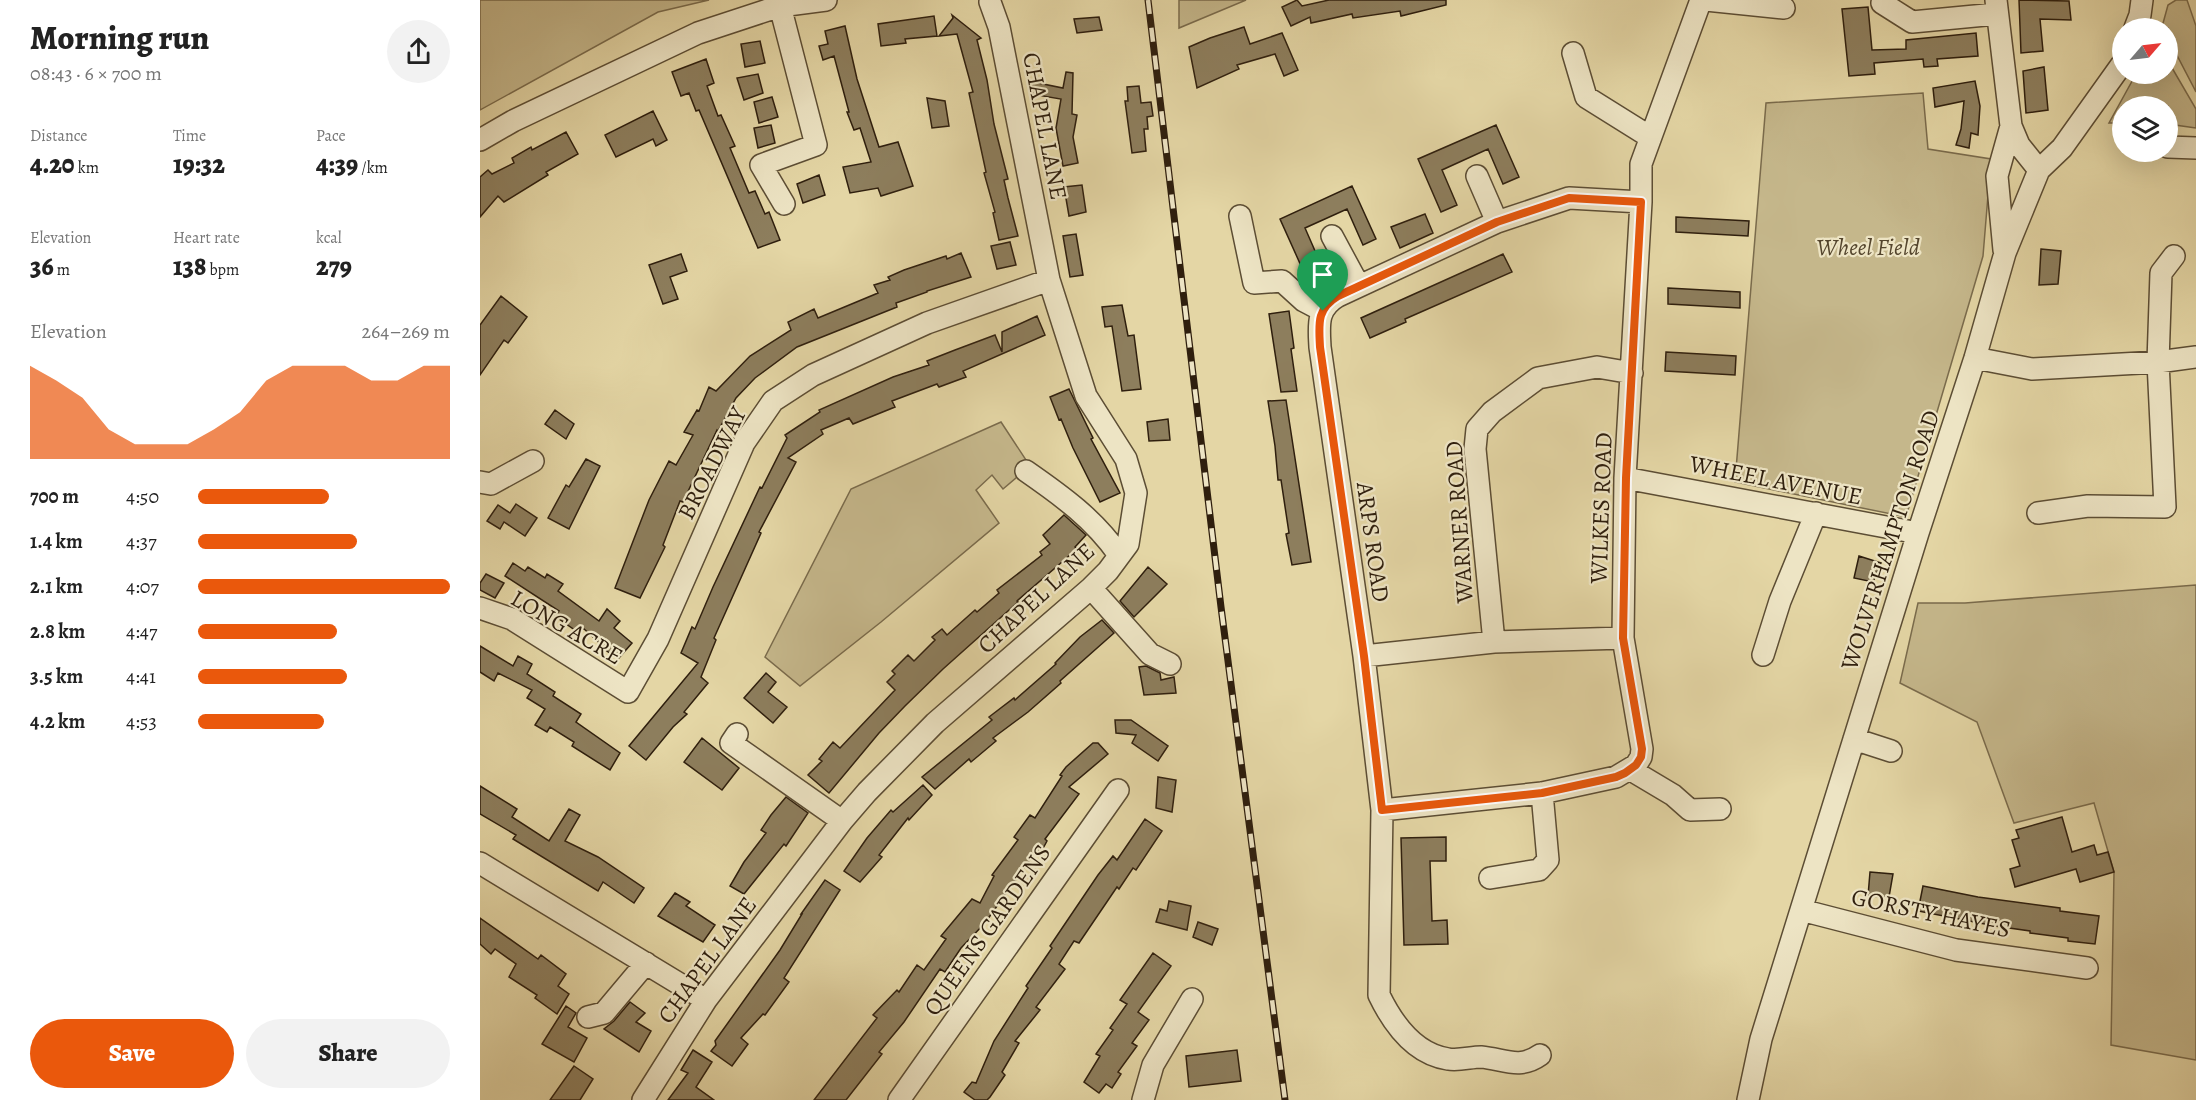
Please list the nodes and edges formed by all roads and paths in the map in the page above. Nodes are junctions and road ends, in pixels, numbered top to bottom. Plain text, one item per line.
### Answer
1 (826, 0) edge
2 (1701, 0) edge
3 (1706, 0) edge
4 (2142, 0) edge
5 (989, 1) edge
6 (1882, 3) dead end
7 (780, 6) junction
8 (1996, 7) edge
9 (1784, 8) dead end
10 (2139, 18) edge
11 (1573, 54) dead end
12 (2112, 78) edge
13 (2011, 126) junction
14 (1650, 137) junction
15 (480, 140) edge
16 (2178, 147) edge
17 (2196, 148) edge
18 (2039, 170) junction
19 (1477, 176) dead end
20 (1641, 202) junction
21 (784, 204) dead end
22 (1240, 216) dead end
23 (1497, 222) junction
24 (1332, 236) dead end
25 (2005, 253) junction
26 (2174, 256) dead end
27 (1049, 280) junction
28 (1359, 286) junction
29 (1323, 311) junction
30 (2196, 357) edge
31 (1975, 358) junction
32 (2158, 362) junction
33 (1632, 374) junction
34 (533, 461) dead end
35 (1026, 471) dead end
36 (1626, 478) junction
37 (480, 482) edge
38 (1816, 513) junction
39 (2038, 513) dead end
40 (1918, 533) junction
41 (1119, 555) junction
42 (1091, 588) junction
43 (480, 608) edge
44 (1623, 638) junction
45 (1494, 642) junction
46 (1763, 655) dead end
47 (1364, 656) junction
48 (1170, 664) dead end
49 (628, 692) joint
50 (737, 734) dead end
51 (1854, 738) junction
52 (1891, 751) dead end
53 (1631, 770) junction
54 (1118, 790) dead end
55 (1542, 793) junction
56 (1720, 809) dead end
57 (1382, 810) junction
58 (842, 821) junction
59 (480, 863) edge
60 (1490, 878) dead end
61 (1801, 910) junction
62 (646, 963) junction
63 (2087, 968) dead end
64 (1192, 999) dead end
65 (706, 1000) junction
66 (588, 1017) dead end
67 (1540, 1056) dead end
68 (643, 1100) edge
69 (898, 1100) edge
70 (1143, 1100) edge
71 (1748, 1100) edge

1 - 7 street
2 - 14 street, WILKES ROAD
3 - 9 street
4 - 10 street
5 - 27 street, CHAPEL LANE
6 - 8 street
7 - 15 street
7 - 21 street
8 - 13 street
11 - 14 street
12 - 18 street
13 - 18 street
13 - 25 street
14 - 20 street, WILKES ROAD
16 - 17 street
18 - 25 street, WOLVERHAMPTON ROAD
19 - 23 street
20 - 23 street
20 - 33 street, WILKES ROAD
22 - 29 street
23 - 28 street
24 - 28 street
25 - 31 street, WOLVERHAMPTON ROAD
26 - 32 street
27 - 41 street, CHAPEL LANE
27 - 49 street, BROADWAY
28 - 29 street
29 - 47 street, ARPS ROAD
30 - 32 street
31 - 32 street
31 - 40 street, WOLVERHAMPTON ROAD
32 - 39 street
33 - 36 street, WILKES ROAD
33 - 45 street, WARNER ROAD
34 - 37 street
35 - 41 street
36 - 38 street, WHEEL AVENUE
36 - 44 street, WILKES ROAD
38 - 40 street, WHEEL AVENUE
38 - 46 street
40 - 51 street, WOLVERHAMPTON ROAD
41 - 42 street, CHAPEL LANE
42 - 48 street
42 - 58 street, CHAPEL LANE
43 - 49 street, LONG ACRE
44 - 45 street
44 - 53 street, WILKES ROAD
45 - 47 street
47 - 57 street, ARPS ROAD
50 - 58 street
51 - 52 street
51 - 61 street, WOLVERHAMPTON ROAD
53 - 55 street
53 - 56 street
54 - 69 street, QUEENS GARDENS
55 - 57 street
55 - 60 street
57 - 67 street, ARPS ROAD
58 - 65 street, CHAPEL LANE
59 - 62 street
61 - 63 street, GORSTY HAYES
61 - 71 street, WOLVERHAMPTON ROAD
62 - 65 street
62 - 66 street
64 - 70 street
65 - 68 street, CHAPEL LANE

